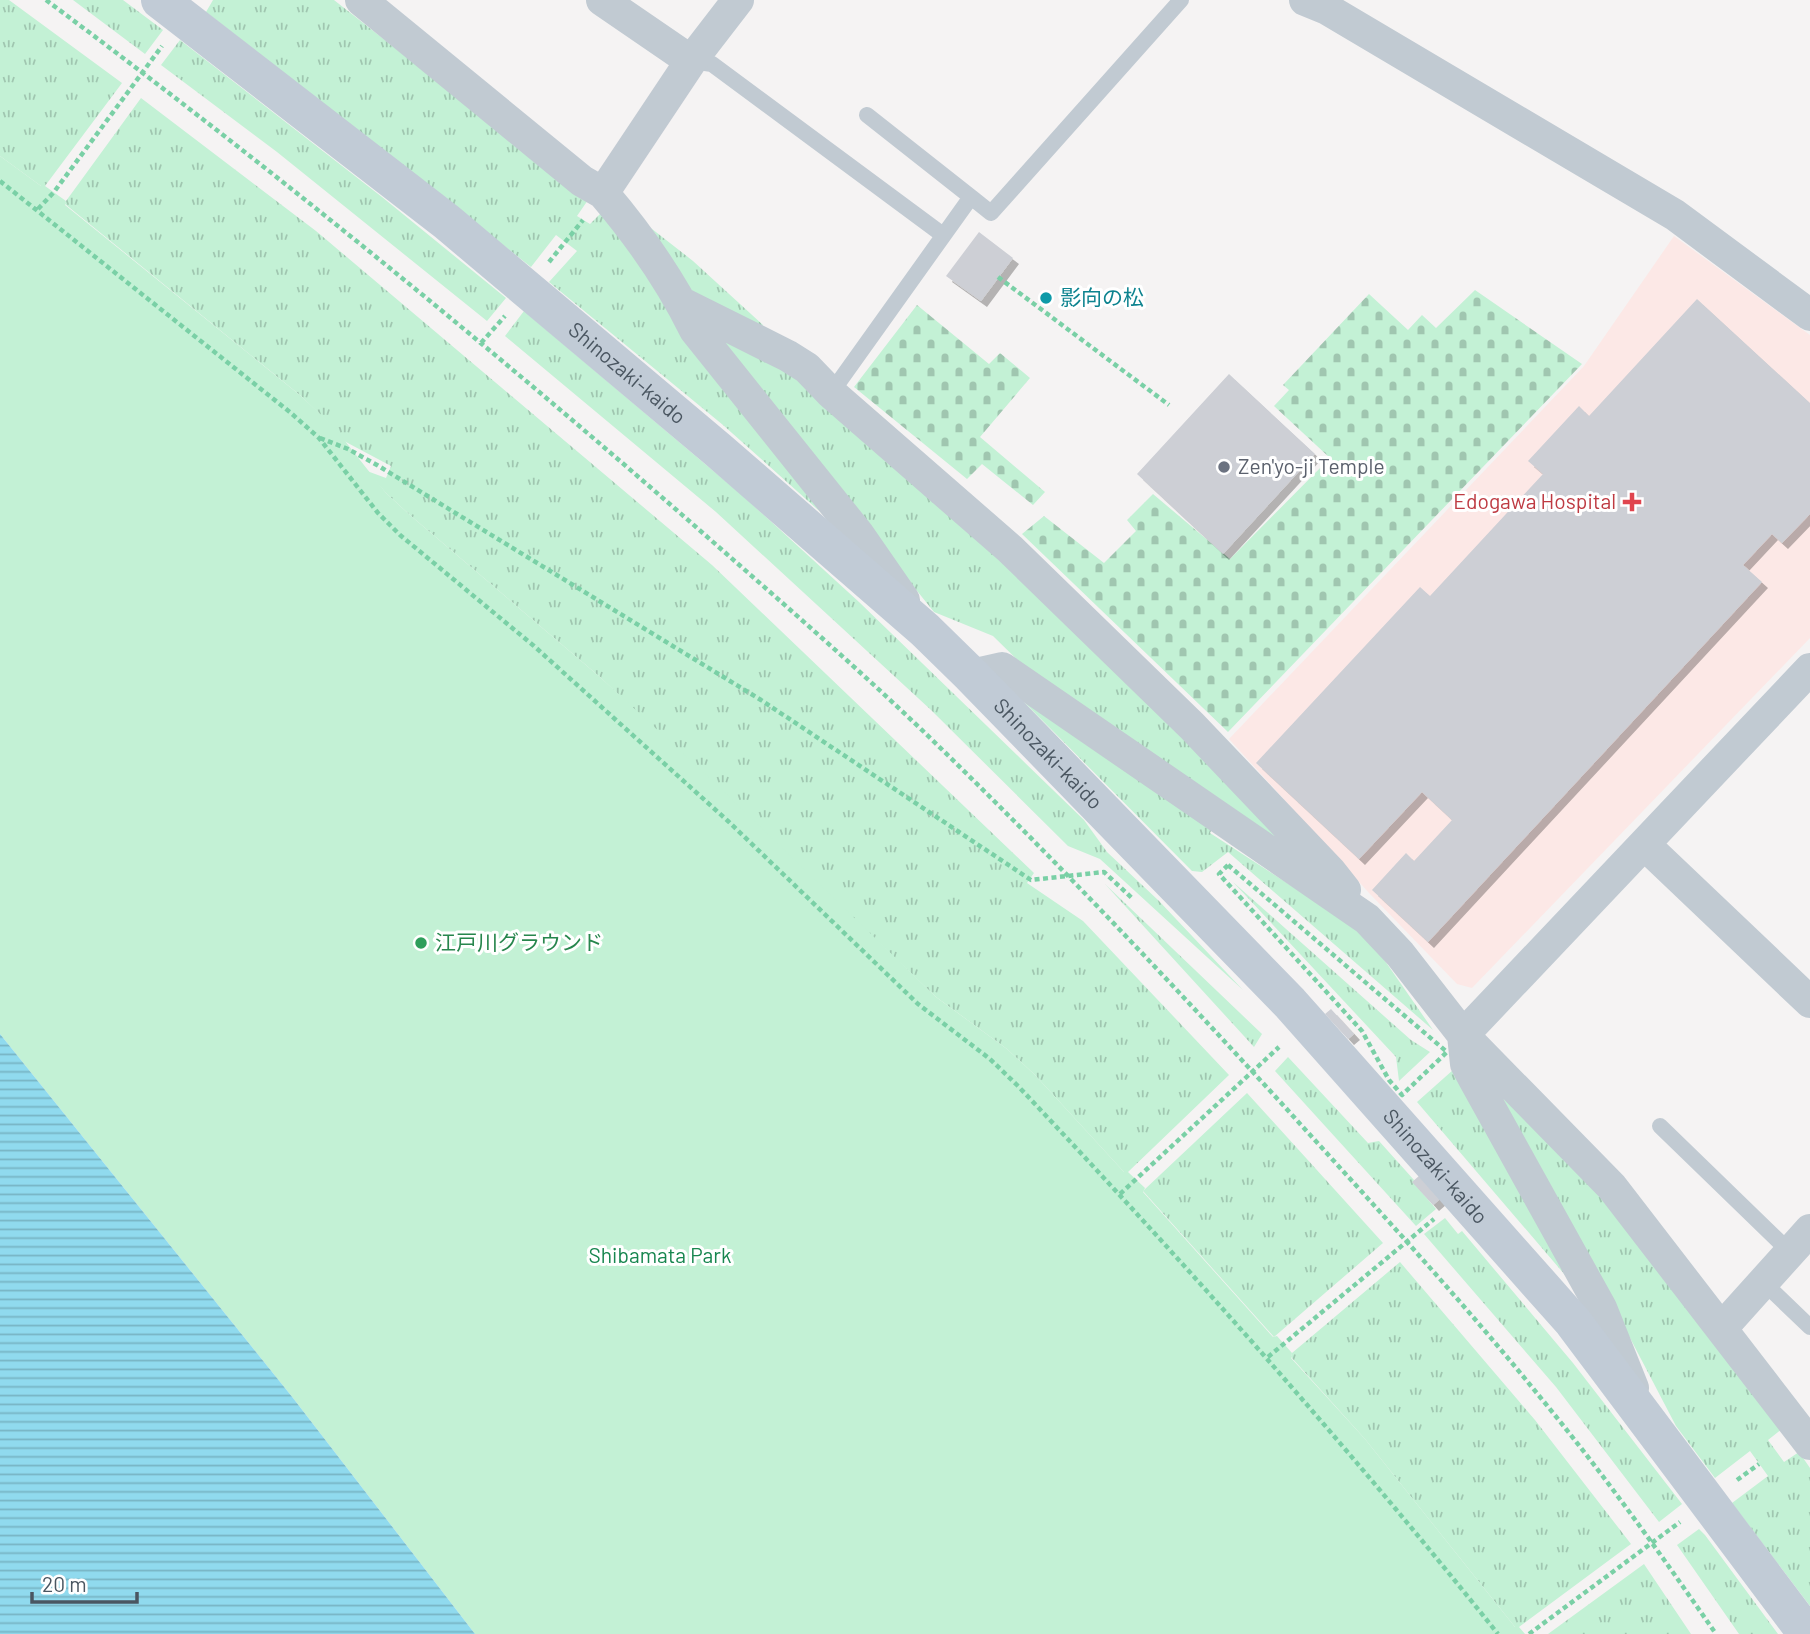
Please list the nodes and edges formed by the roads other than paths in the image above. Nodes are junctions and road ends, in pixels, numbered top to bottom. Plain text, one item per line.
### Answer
1 (160, 0) edge
2 (361, 0) edge
3 (602, 0) edge
4 (737, 0) edge
5 (1181, 0) edge
6 (1322, 3) edge
7 (691, 61) junction
8 (867, 116) dead end
9 (603, 193) junction
10 (971, 197) junction
11 (943, 235) junction
12 (682, 303) junction
13 (1810, 314) edge
14 (831, 393) junction
15 (925, 630) junction
16 (1810, 669) edge
17 (971, 675) junction
18 (1645, 845) junction
19 (1367, 919) junction
20 (1810, 1002) edge
21 (1455, 1044) junction
22 (1660, 1126) dead end
23 (1800, 1241) edge
24 (1763, 1283) junction
25 (1719, 1326) junction
26 (1810, 1327) edge
27 (1642, 1412) junction
28 (1807, 1434) edge
29 (1807, 1634) edge

1 - 15 main road, Shinozaki-kaido
2 - 9 street
3 - 7 street
4 - 7 street
5 - 10 lane
6 - 13 street
7 - 9 street
7 - 11 lane
8 - 10 lane
9 - 12 street
10 - 11 lane
11 - 14 lane
12 - 14 street
12 - 15 street
14 - 19 street
15 - 17 main road, Shinozaki-kaido
16 - 18 street
17 - 19 street
17 - 27 main road, Shinozaki-kaido
18 - 20 street
18 - 21 street
19 - 21 street
21 - 25 street
21 - 27 street
22 - 23 lane
23 - 24 street
24 - 25 street
24 - 26 lane
25 - 28 street
27 - 29 main road, Shinozaki-kaido

